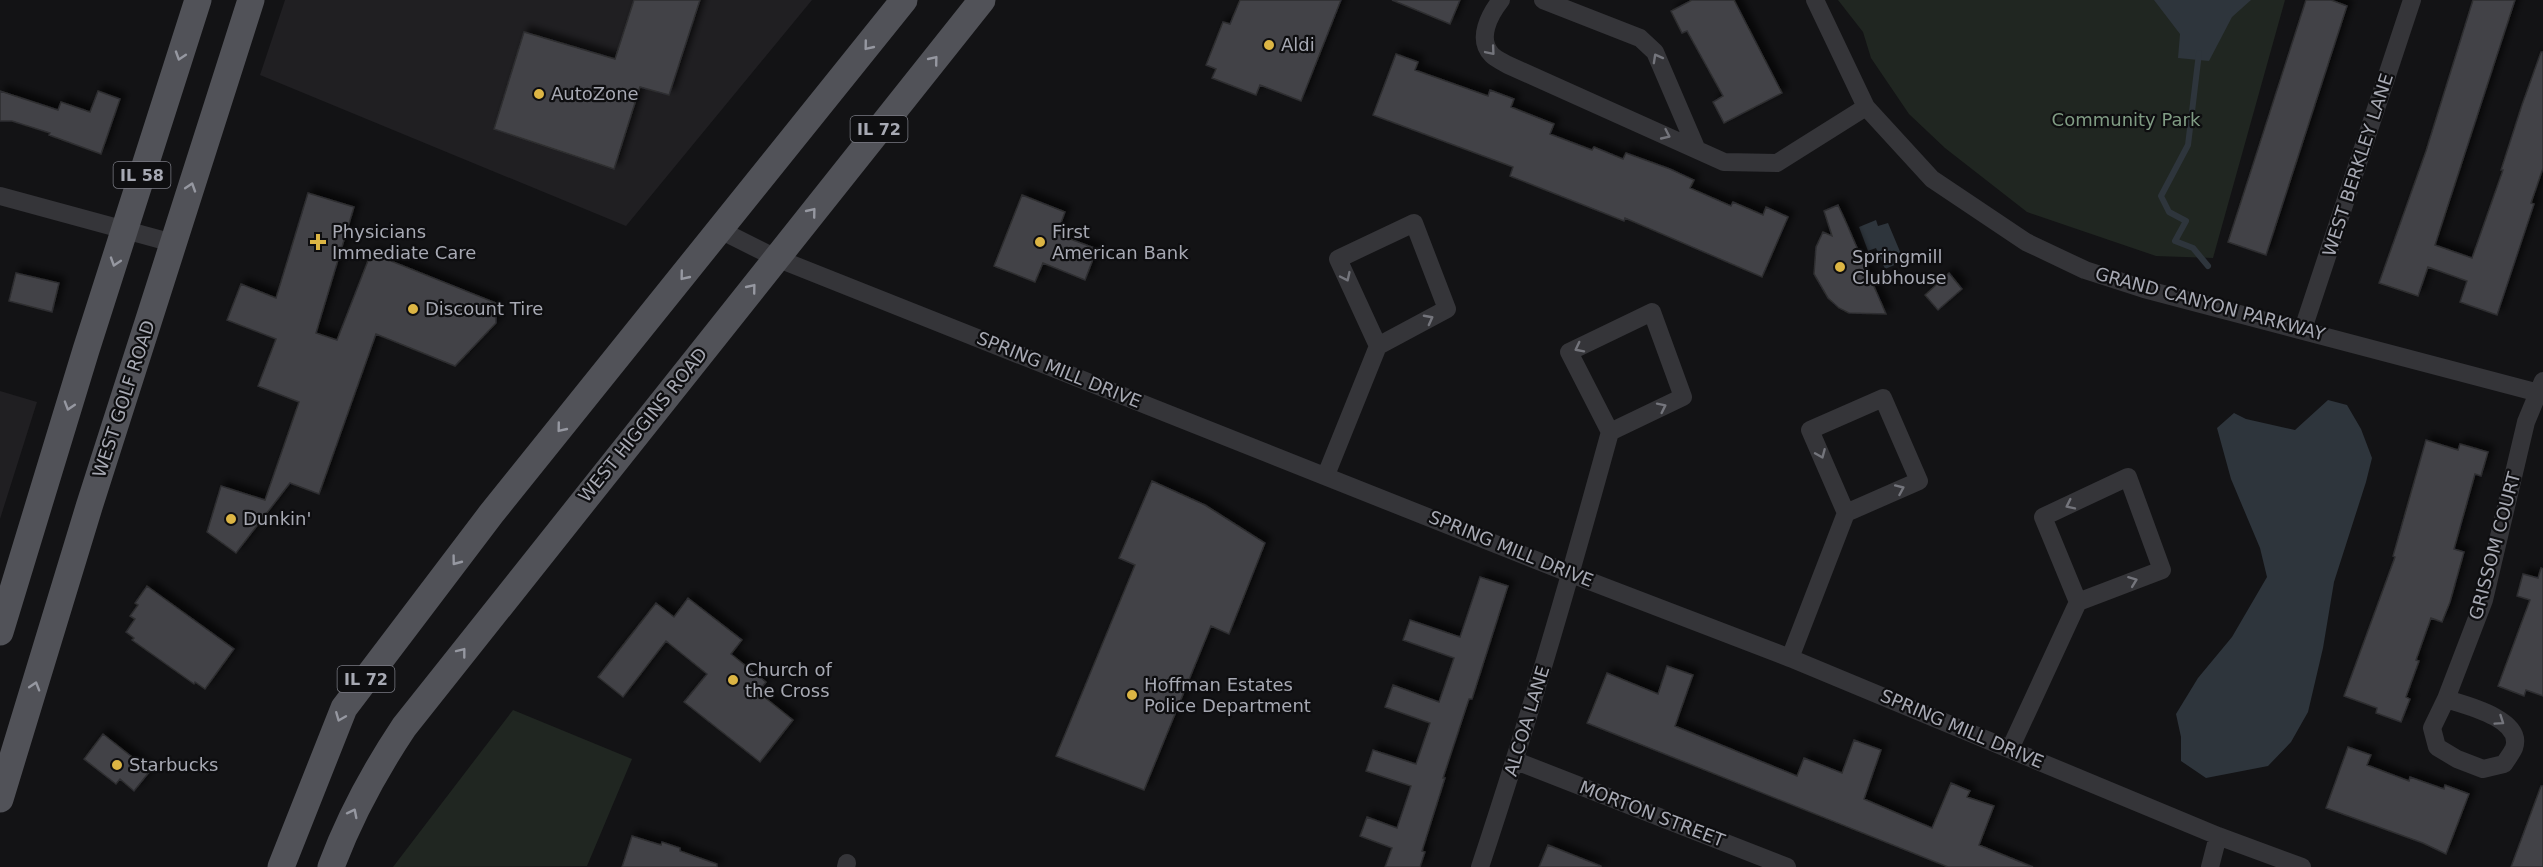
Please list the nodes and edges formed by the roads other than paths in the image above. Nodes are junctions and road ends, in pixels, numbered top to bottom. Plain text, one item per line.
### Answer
1 (198, 0) edge
2 (250, 0) edge
3 (904, 0) edge
4 (982, 0) edge
5 (1501, 0) edge
6 (1543, 0) edge
7 (1815, 0) edge
8 (2412, 0) edge
9 (1866, 107) junction
10 (1697, 150) junction
11 (0, 196) edge
12 (125, 230) junction
13 (720, 230) junction
14 (173, 243) junction
15 (776, 258) junction
16 (2303, 329) junction
17 (1378, 346) junction
18 (2541, 389) edge
19 (1610, 432) junction
20 (1326, 475) junction
21 (1846, 513) junction
22 (1571, 573) junction
23 (2078, 602) junction
24 (0, 632) edge
25 (1790, 658) junction
26 (2446, 699) junction
27 (2010, 749) junction
28 (1516, 761) junction
29 (0, 799) edge
30 (2218, 836) junction
31 (280, 867) edge
32 (331, 867) edge
33 (1480, 867) edge
34 (1787, 867) edge
35 (2210, 867) edge
36 (2302, 867) edge

1 -> 12 main road, IL 58
14 -> 2 main road, WEST GOLF ROAD / IL 58
3 -> 13 main road, IL 72
15 -> 4 main road, WEST HIGGINS ROAD / IL 72
5 -> 10 street
10 -> 6 street
7 - 9 street, GRAND CANYON PARKWAY
8 - 16 street, WEST BERKLEY LANE
9 - 10 street
9 - 16 street, GRAND CANYON PARKWAY
11 - 12 street
12 - 14 street
12 -> 24 main road, IL 58
13 - 15 street, SPRING MILL DRIVE
13 -> 31 main road, IL 72
29 -> 14 main road, WEST GOLF ROAD / IL 58
15 - 20 street, SPRING MILL DRIVE
32 -> 15 main road, WEST HIGGINS ROAD / IL 72
16 - 18 street, GRAND CANYON PARKWAY
17 -> 17 street
17 - 20 street
18 - 26 street, GRISSOM COURT
19 -> 19 street
19 - 22 street, ALCOA LANE
20 - 22 street, SPRING MILL DRIVE
21 -> 21 street
21 - 25 street
22 - 25 street, SPRING MILL DRIVE
22 - 28 street, ALCOA LANE
23 -> 23 street
23 - 27 street
25 - 27 street, SPRING MILL DRIVE
26 -> 26 street, GRISSOM COURT
27 - 30 street, SPRING MILL DRIVE
28 - 33 street, ALCOA LANE
28 - 34 street, MORTON STREET
30 - 35 street
30 - 36 street, SPRING MILL DRIVE

